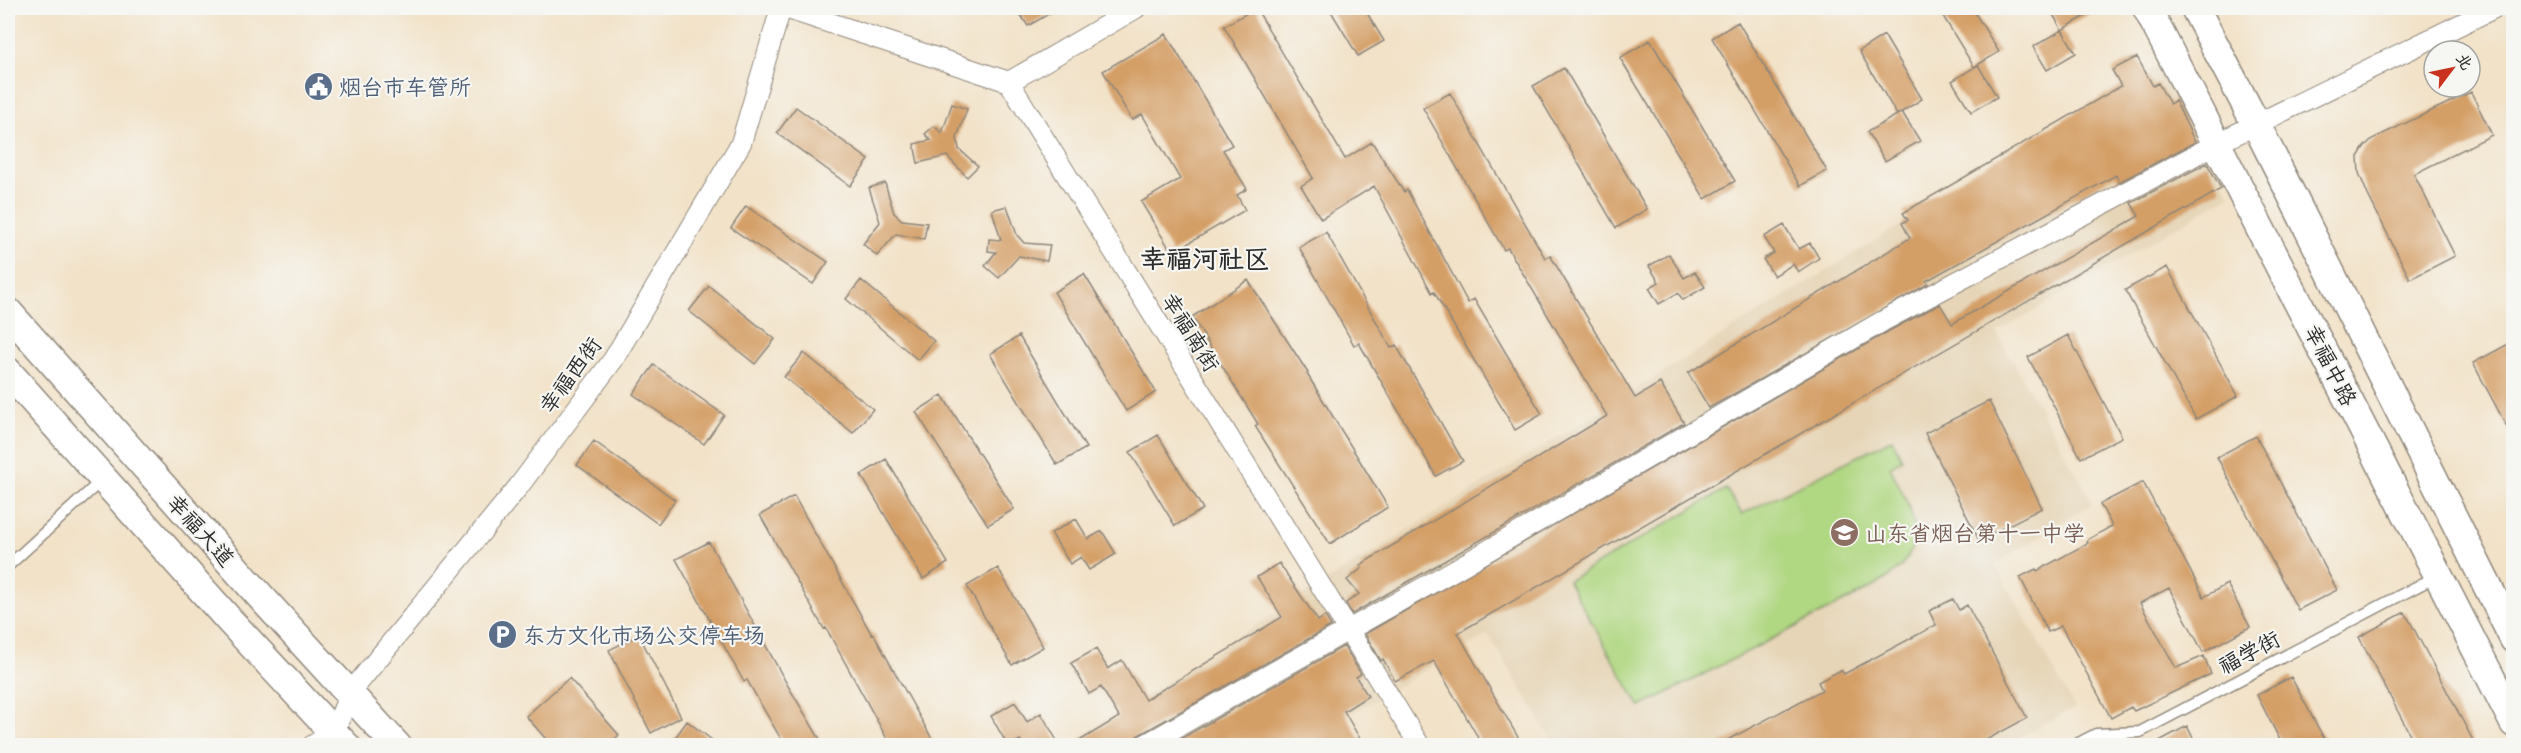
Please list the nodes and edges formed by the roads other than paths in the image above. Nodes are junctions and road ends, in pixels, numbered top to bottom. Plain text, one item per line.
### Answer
1 (783, 8) edge
2 (1136, 8) edge
3 (2147, 8) edge
4 (2195, 8) edge
5 (2494, 8) edge
6 (1009, 82) junction
7 (2256, 124) junction
8 (2218, 143) junction
9 (8, 312) edge
10 (8, 372) edge
11 (103, 479) junction
12 (8, 566) edge
13 (2438, 575) junction
14 (2514, 639) edge
15 (350, 693) junction
16 (2514, 723) edge
17 (331, 741) edge
18 (397, 746) edge
19 (1143, 746) edge
20 (1420, 746) edge
21 (2073, 746) edge

1 - 6 street
1 - 15 street, 幸福西街
2 - 6 street
3 - 8 main road, 幸福中路
4 - 7 main road, 幸福中路
5 - 7 street
6 - 20 street, 幸福南街
7 - 8 street
7 - 14 main road, 幸福中路
8 - 13 main road, 幸福中路
8 - 19 street
9 - 15 main road, 幸福大道
10 - 11 main road, 幸福大道
11 - 12 lane
11 - 17 main road, 幸福大道
13 - 16 main road, 幸福中路
13 - 21 lane, 福学街
15 - 17 street, 幸福西街
15 - 18 main road, 幸福大道

